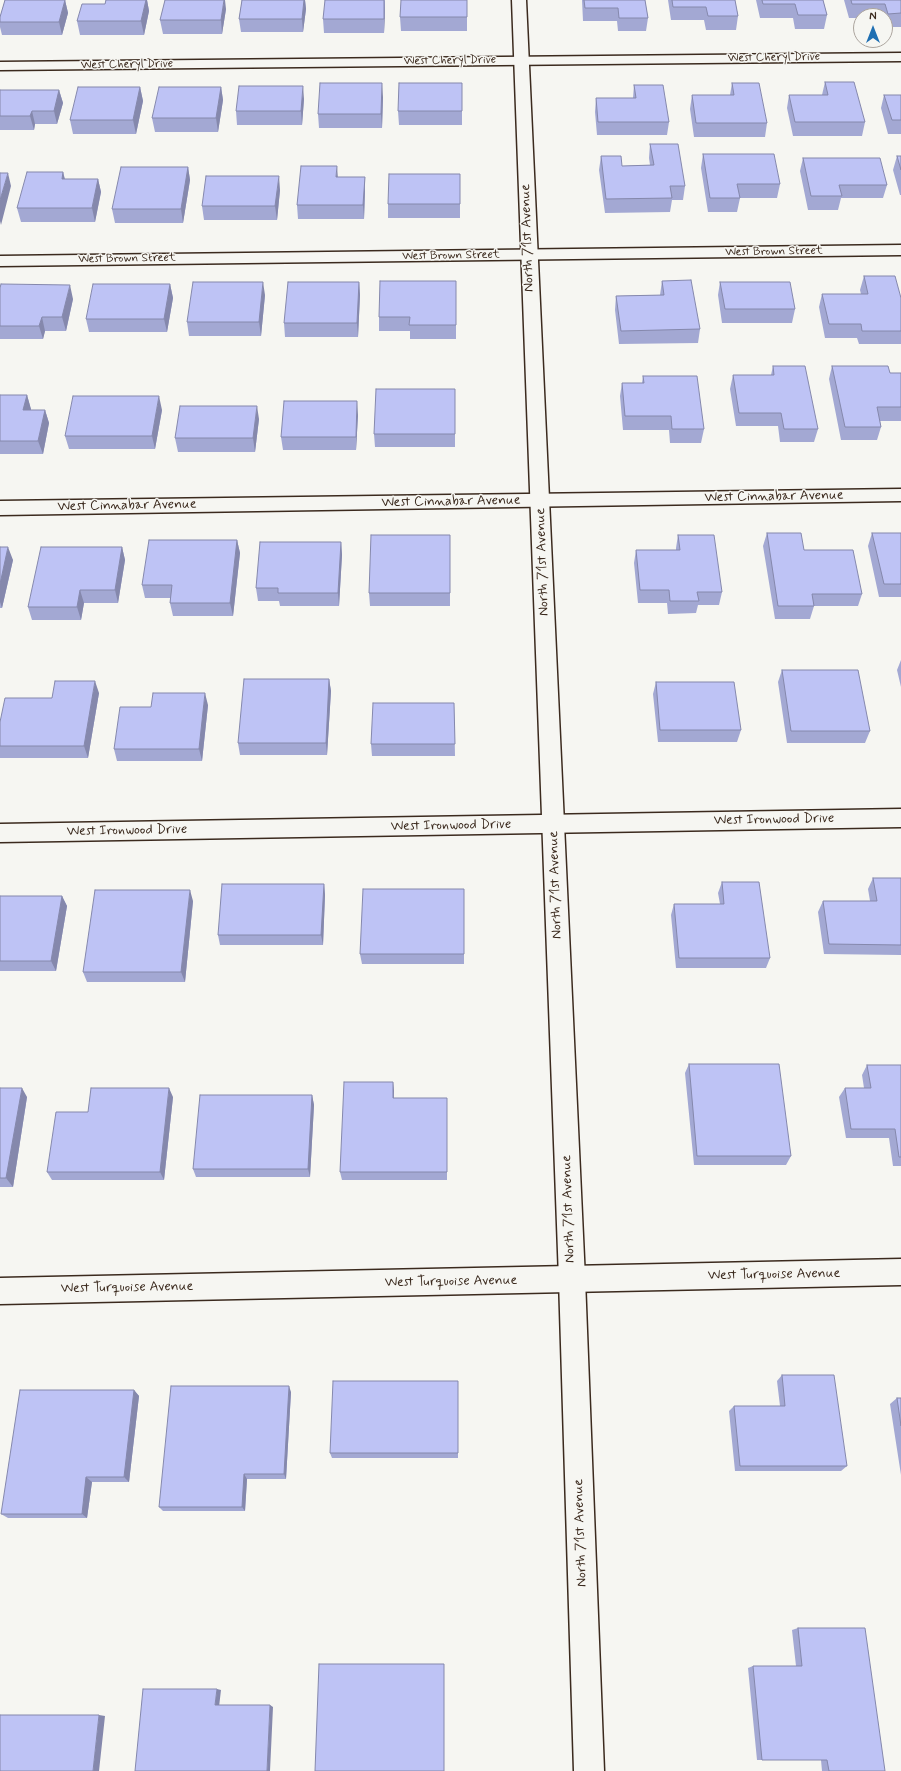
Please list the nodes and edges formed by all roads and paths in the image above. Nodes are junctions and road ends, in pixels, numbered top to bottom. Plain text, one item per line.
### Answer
1 (519, 0) edge
2 (901, 57) edge
3 (521, 61) junction
4 (0, 66) edge
5 (901, 250) edge
6 (528, 255) junction
7 (0, 261) edge
8 (901, 495) edge
9 (540, 501) junction
10 (0, 508) edge
11 (901, 818) edge
12 (553, 824) junction
13 (0, 833) edge
14 (901, 1272) edge
15 (572, 1279) junction
16 (0, 1291) edge
17 (589, 1771) edge

1 - 3 street, North 71st Avenue
2 - 3 street, West Cheryl Drive
3 - 4 street, West Cheryl Drive
3 - 6 street, North 71st Avenue
5 - 6 street, West Brown Street
6 - 7 street, West Brown Street
6 - 9 street, North 71st Avenue
8 - 9 street, West Cinnabar Avenue
9 - 10 street, West Cinnabar Avenue
9 - 12 street, North 71st Avenue
11 - 12 street, West Ironwood Drive
12 - 13 street, West Ironwood Drive
12 - 15 street, North 71st Avenue
14 - 15 street, West Turquoise Avenue
15 - 16 street, West Turquoise Avenue
15 - 17 street, North 71st Avenue

